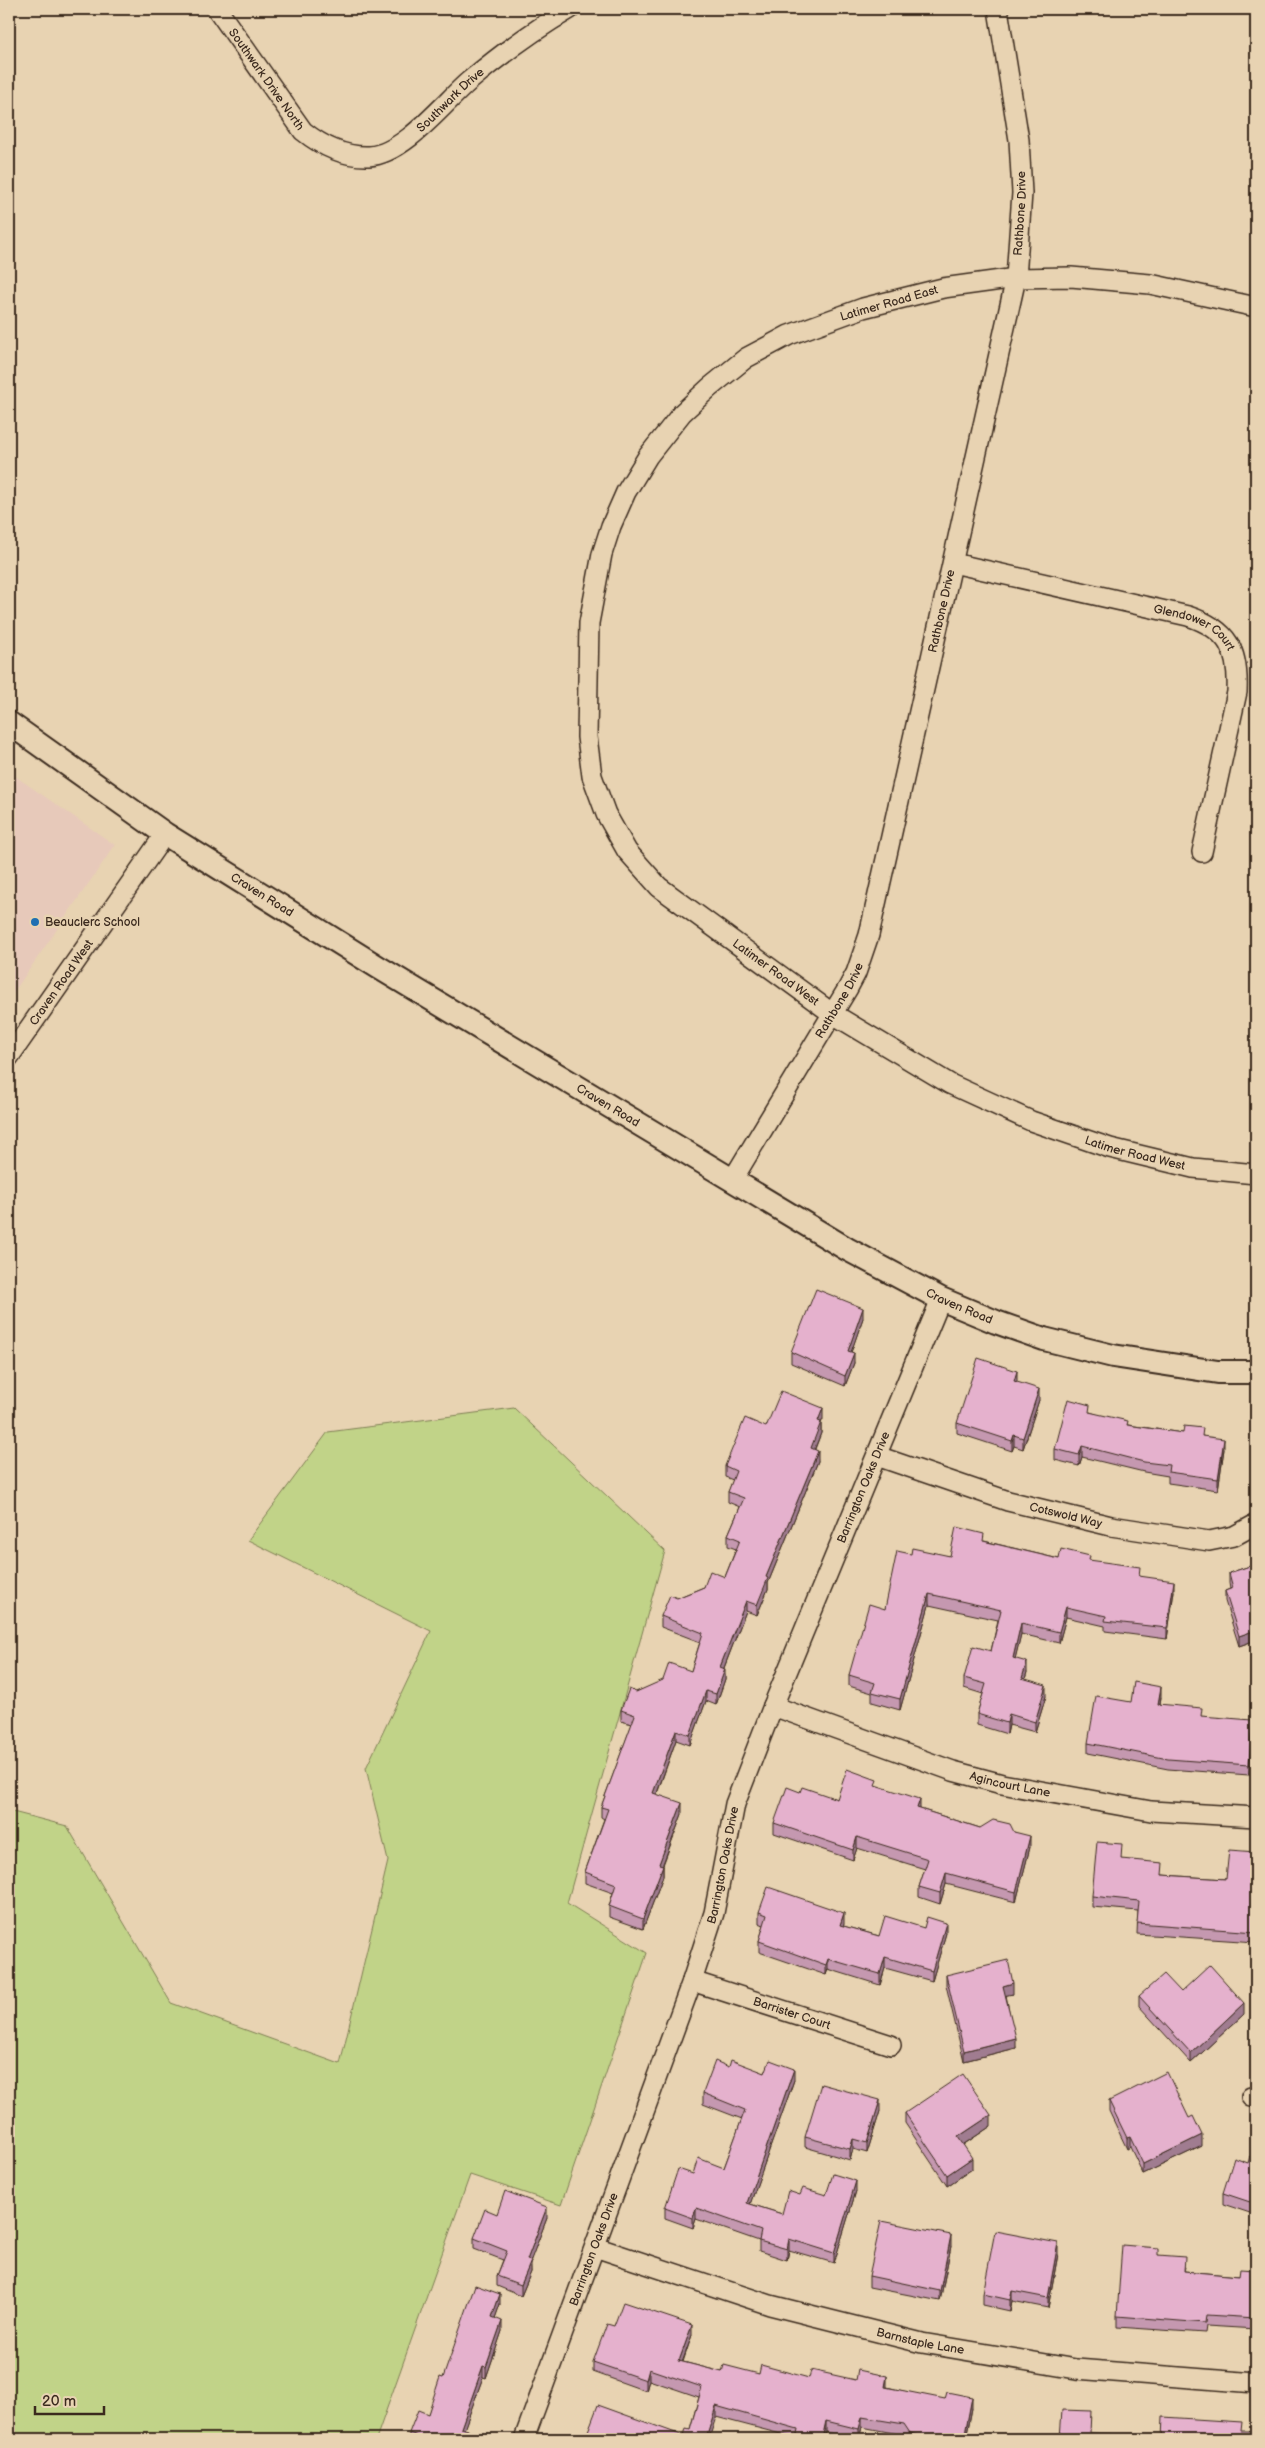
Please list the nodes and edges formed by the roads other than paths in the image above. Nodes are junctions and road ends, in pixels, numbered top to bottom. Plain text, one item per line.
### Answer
1 (218, 9) edge
2 (570, 9) edge
3 (998, 9) edge
4 (320, 145) joint
5 (1016, 278) junction
6 (1256, 307) edge
7 (602, 554) joint
8 (954, 563) junction
9 (9, 723) edge
10 (165, 834) junction
11 (1202, 852) dead end
12 (833, 1014) junction
13 (9, 1056) edge
14 (1256, 1174) edge
15 (732, 1179) junction
16 (941, 1299) junction
17 (1256, 1372) edge
18 (877, 1456) junction
19 (1256, 1524) edge
20 (773, 1706) junction
21 (1256, 1817) edge
22 (692, 1981) junction
23 (891, 2046) dead end
24 (595, 2247) junction
25 (1256, 2383) edge
26 (524, 2439) edge

1 - 4 street, Southwark Drive North
2 - 4 street, Southwark Drive
3 - 5 street, Rathbone Drive
5 - 6 street, Latimer Road East
5 - 7 street, Latimer Road East
5 - 8 street, Rathbone Drive
7 - 12 street, Latimer Road West
8 - 11 street, Glendower Court
8 - 12 street, Rathbone Drive
9 - 10 street, Craven Road
10 - 13 street, Craven Road West
10 - 15 street, Craven Road
12 - 14 street, Latimer Road West
12 - 15 street, Rathbone Drive
15 - 16 street, Craven Road
16 - 17 street, Craven Road
16 - 18 street, Barrington Oaks Drive
18 - 19 street, Cotswold Way
18 - 20 street, Barrington Oaks Drive
20 - 21 street, Agincourt Lane
20 - 22 street, Barrington Oaks Drive
22 - 23 street, Barrister Court
22 - 24 street, Barrington Oaks Drive
24 - 25 street, Barnstaple Lane
24 - 26 street, Barrington Oaks Drive

